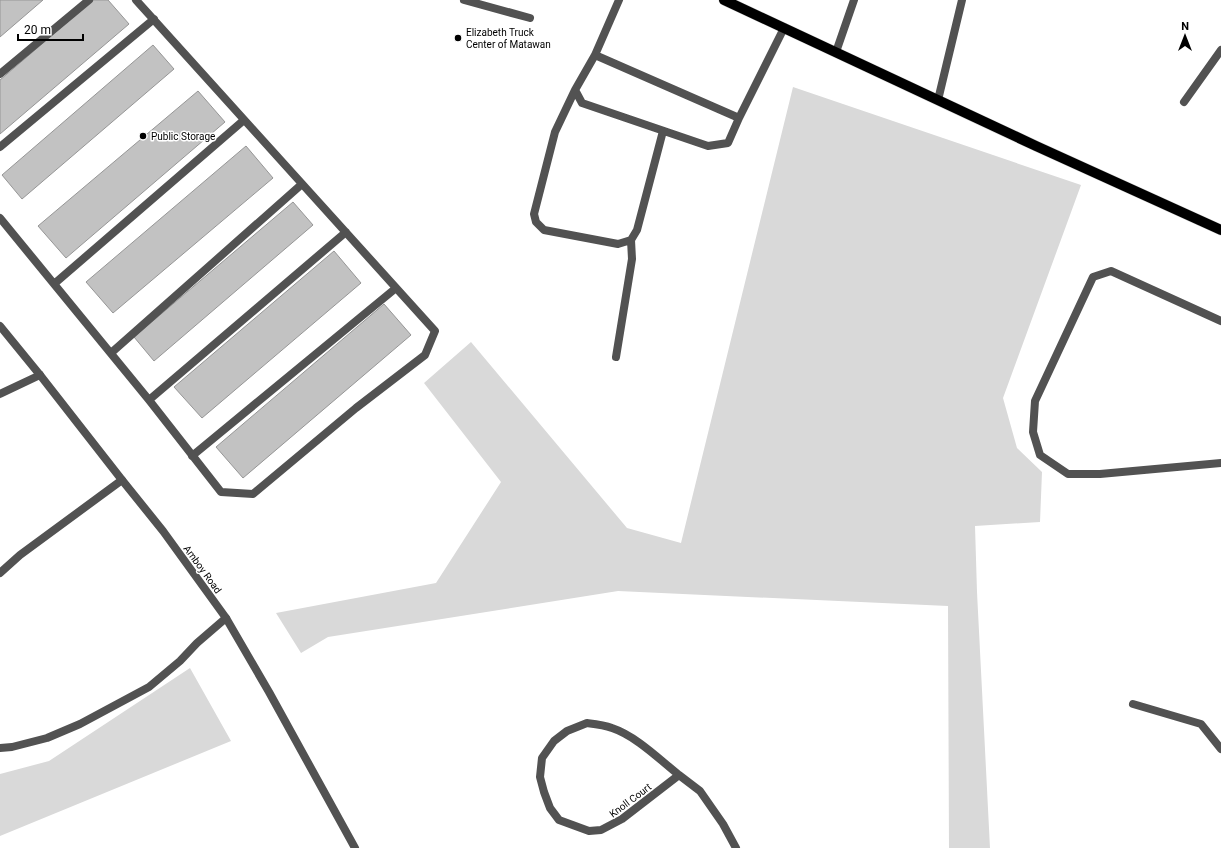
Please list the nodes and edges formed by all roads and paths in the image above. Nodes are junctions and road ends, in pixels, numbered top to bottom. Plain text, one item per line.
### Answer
1 (89, 0) edge
2 (136, 0) edge
3 (464, 0) edge
4 (619, 0) edge
5 (854, 0) edge
6 (962, 0) edge
7 (727, 1) edge
8 (530, 18) dead end
9 (154, 19) junction
10 (784, 28) junction
11 (1221, 50) edge
12 (836, 52) junction
13 (595, 55) junction
14 (0, 74) edge
15 (575, 90) junction
16 (938, 100) junction
17 (1184, 102) dead end
18 (739, 118) junction
19 (244, 120) junction
20 (664, 131) junction
21 (0, 147) edge
22 (302, 184) junction
23 (0, 218) edge
24 (1221, 230) edge
25 (346, 232) junction
26 (631, 240) junction
27 (54, 284) junction
28 (396, 288) junction
29 (1221, 321) edge
30 (0, 326) edge
31 (111, 353) junction
32 (616, 357) dead end
33 (40, 375) junction
34 (0, 394) edge
35 (149, 400) junction
36 (192, 456) junction
37 (1221, 463) edge
38 (122, 480) junction
39 (0, 573) edge
40 (226, 618) junction
41 (1133, 704) dead end
42 (0, 748) edge
43 (1221, 749) edge
44 (679, 775) junction
45 (355, 848) edge
46 (736, 848) edge

1 - 14 street
2 - 9 street
3 - 8 street
4 - 13 street
5 - 12 street
6 - 16 street
7 - 10 main road
9 - 19 street
9 - 21 street
10 - 12 main road
10 - 18 street
11 - 17 street
12 - 16 main road
13 - 15 street
13 - 18 street
15 - 20 street
15 - 26 street
16 - 24 main road
18 - 20 street
19 - 22 street
19 - 27 street
20 - 26 street
22 - 25 street
22 - 31 street
23 - 27 street
25 - 28 street
25 - 35 street
26 - 32 street
27 - 31 street
28 - 36 street
28 - 36 street
29 - 37 street
30 - 33 street, Amboy Road
31 - 35 street
33 - 34 street
33 - 38 street, Amboy Road
35 - 36 street
38 - 39 street
38 - 40 street, Amboy Road
40 - 42 street
40 - 45 street, Amboy Road
41 - 43 street
44 - 44 street, Knoll Court
44 - 46 street, Knoll Court

